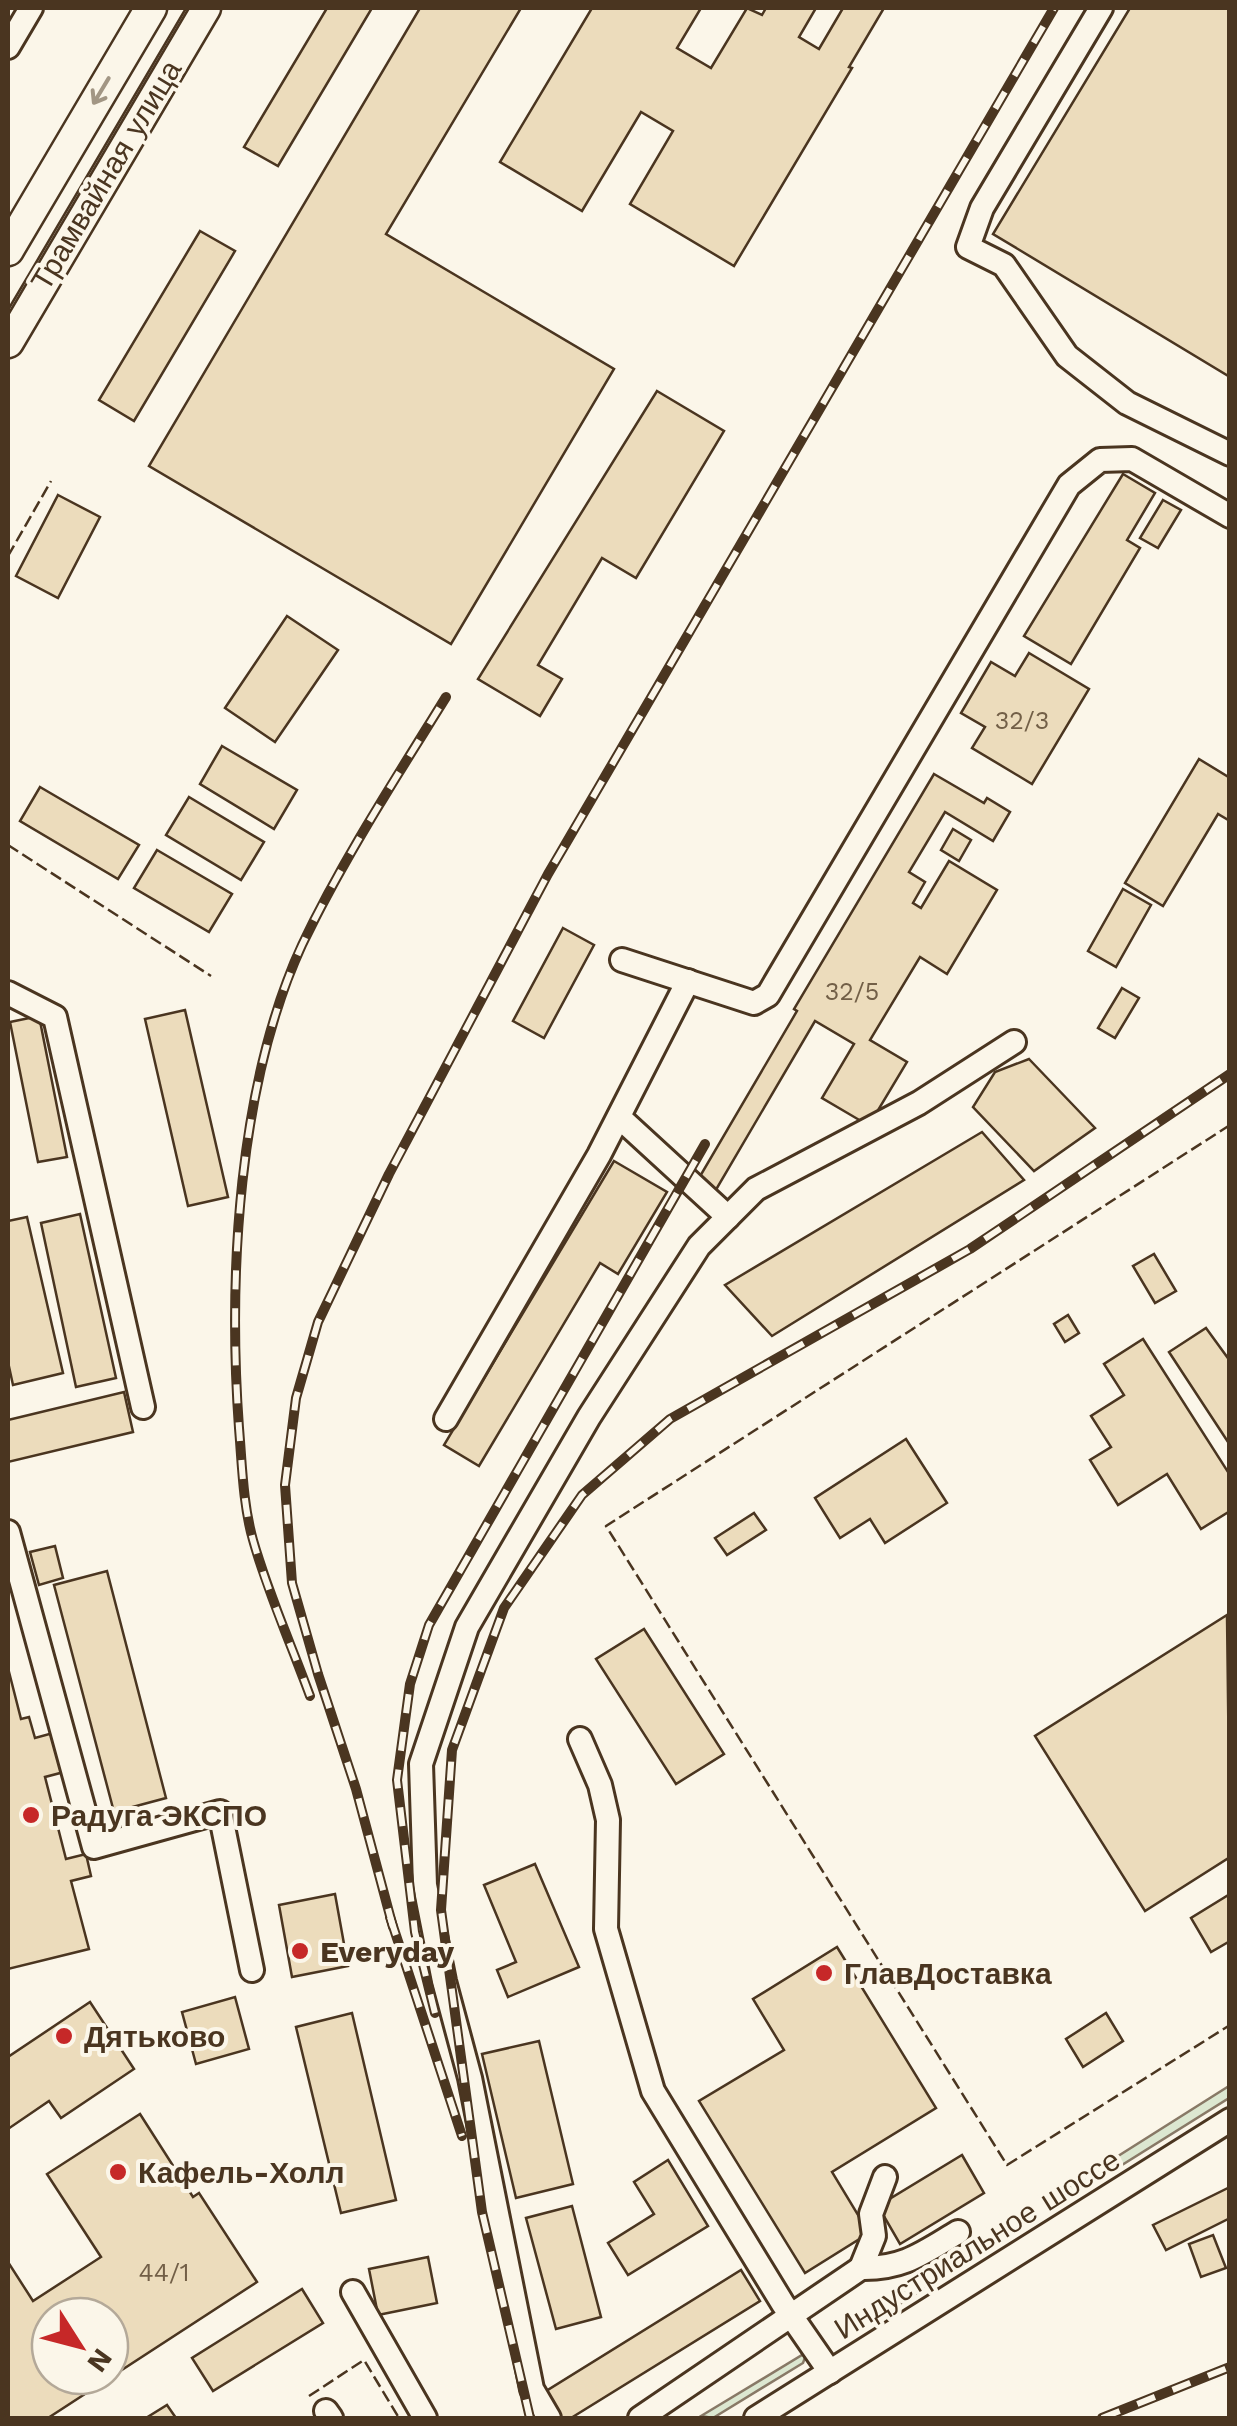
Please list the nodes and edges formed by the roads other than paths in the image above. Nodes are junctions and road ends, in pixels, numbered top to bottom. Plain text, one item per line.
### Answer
1 (31, 8) edge
2 (150, 8) edge
3 (205, 8) edge
4 (1101, 8) edge
5 (8, 47) edge
6 (8, 250) edge
7 (8, 342) edge
8 (1230, 454) edge
9 (1228, 512) edge
10 (622, 960) dead end
11 (688, 981) junction
12 (8, 992) edge
13 (1014, 1042) dead end
14 (618, 1117) junction
15 (728, 1217) junction
16 (143, 1407) dead end
17 (446, 1420) dead end
18 (8, 1532) edge
19 (580, 1739) dead end
20 (252, 1970) dead end
21 (1230, 2120) edge
22 (885, 2177) dead end
23 (958, 2232) dead end
24 (861, 2268) junction
25 (353, 2292) dead end
26 (790, 2316) junction
27 (830, 2372) junction
28 (425, 2418) edge
29 (549, 2418) edge
30 (640, 2418) edge
31 (756, 2418) edge

1 - 5 street
2 -> 6 main road, Трамвайная улица
3 - 7 main road, Трамвайная улица
4 - 8 street
9 - 11 street
10 - 11 street
11 - 14 street
12 - 16 street
13 - 15 street
14 - 15 street
14 - 17 street
15 - 29 street
18 - 20 street
19 - 26 street
21 - 27 street, Индустриальное шоссе
22 - 24 street
23 - 24 street
24 - 26 street
25 - 28 street
26 - 27 street
26 - 30 street
27 - 31 street, Индустриальное шоссе

